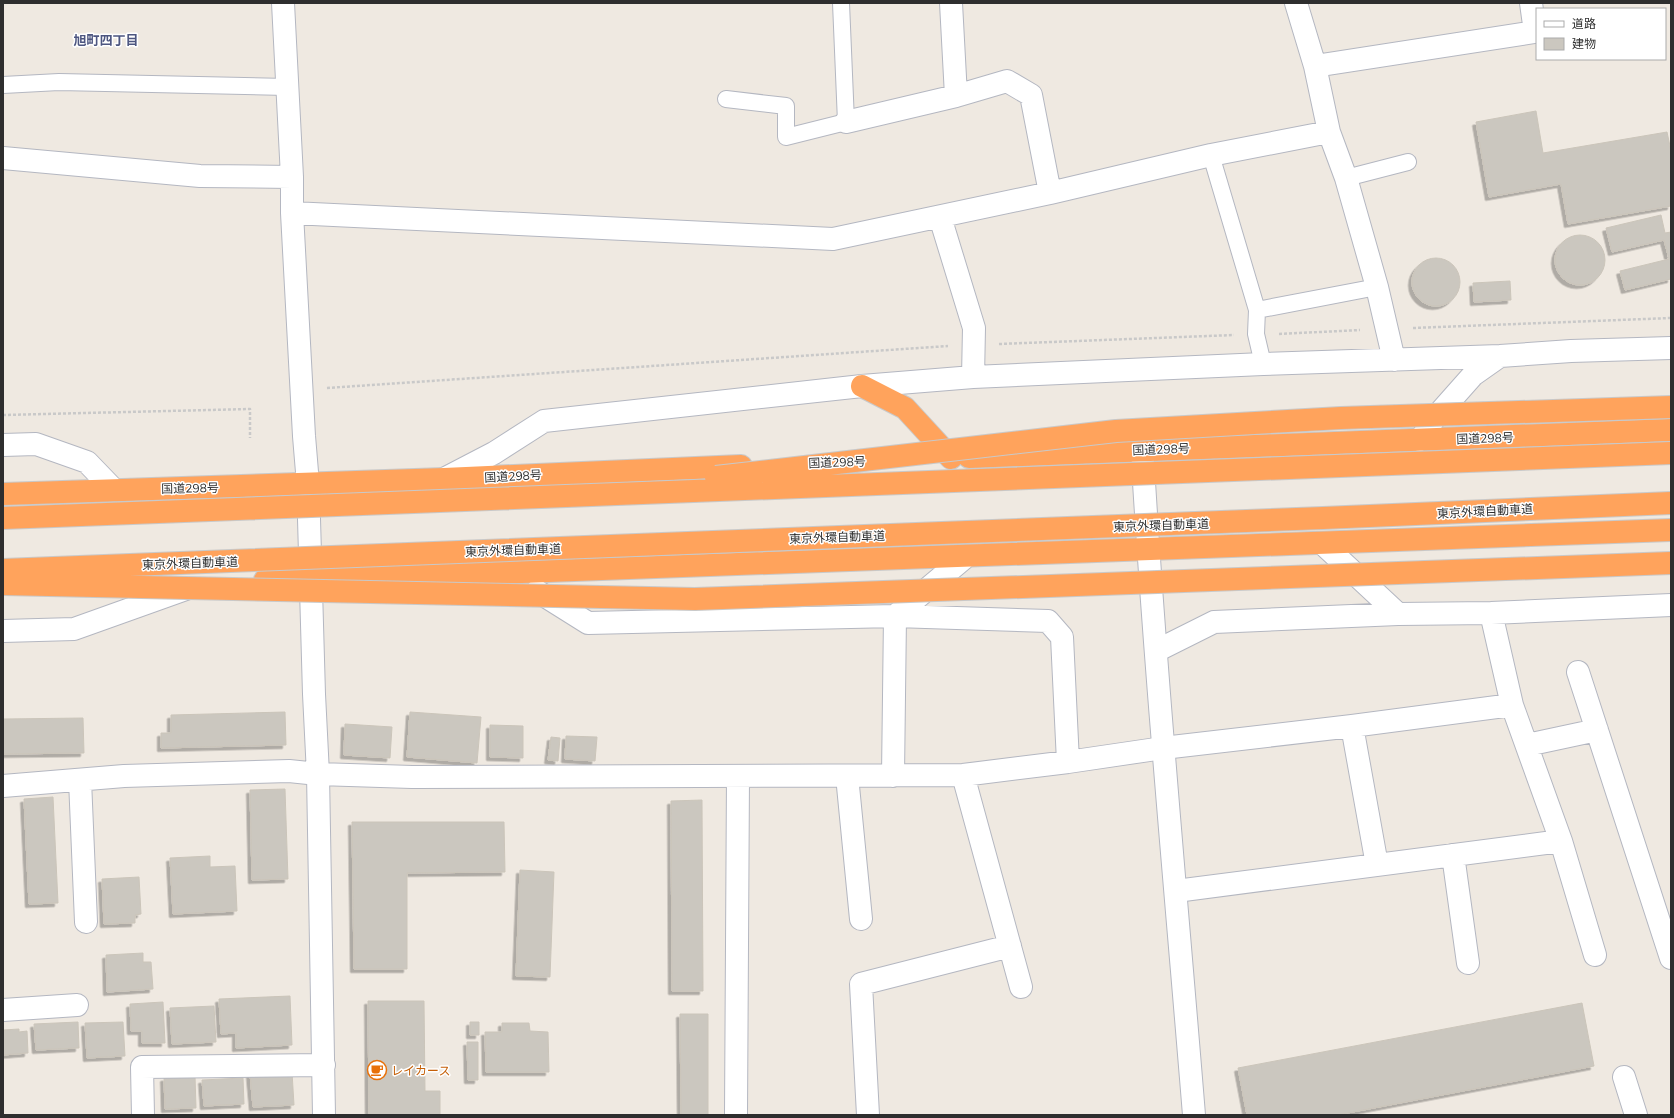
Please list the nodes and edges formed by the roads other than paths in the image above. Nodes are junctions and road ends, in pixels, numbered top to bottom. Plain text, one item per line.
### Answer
1 (283, 3) edge
2 (841, 3) edge
3 (951, 3) edge
4 (1296, 3) edge
5 (1531, 3) edge
6 (1315, 66) junction
7 (3, 85) edge
8 (287, 87) junction
9 (956, 96) junction
10 (726, 99) dead end
11 (846, 122) junction
12 (1329, 132) junction
13 (1211, 155) junction
14 (3, 158) edge
15 (1408, 162) dead end
16 (292, 178) junction
17 (1346, 178) junction
18 (1050, 193) junction
19 (292, 212) junction
20 (940, 217) junction
21 (1377, 287) junction
22 (1257, 310) junction
23 (1671, 348) edge
24 (1500, 356) junction
25 (1394, 360) junction
26 (1263, 364) junction
27 (972, 377) junction
28 (862, 386) junction
29 (1671, 407) edge
30 (1671, 430) edge
31 (1420, 440) junction
32 (3, 444) edge
33 (1142, 449) junction
34 (1671, 453) edge
35 (951, 458) junction
36 (444, 479) junction
37 (308, 484) junction
38 (114, 490) junction
39 (3, 494) edge
40 (538, 497) junction
41 (1671, 503) edge
42 (3, 518) edge
43 (1671, 530) edge
44 (1324, 545) junction
45 (1148, 551) junction
46 (963, 559) junction
47 (1671, 563) edge
48 (3, 570) edge
49 (508, 574) junction
50 (311, 579) junction
51 (204, 582) junction
52 (3, 584) edge
53 (3, 590) edge
54 (1671, 605) edge
55 (1491, 613) junction
56 (1398, 614) junction
57 (895, 616) junction
58 (3, 631) edge
59 (1156, 651) junction
60 (1578, 672) dead end
61 (1512, 705) junction
62 (1352, 726) junction
63 (1597, 730) junction
64 (1527, 745) junction
65 (1163, 748) junction
66 (1068, 762) junction
67 (318, 774) junction
68 (963, 775) junction
69 (738, 776) junction
70 (847, 776) junction
71 (893, 776) junction
72 (80, 780) junction
73 (3, 786) edge
74 (1561, 841) junction
75 (1453, 855) junction
76 (1377, 865) junction
77 (1176, 891) junction
78 (861, 919) dead end
79 (86, 922) dead end
80 (1010, 946) junction
81 (1595, 955) dead end
82 (1671, 958) edge
83 (1468, 963) dead end
84 (1021, 987) dead end
85 (77, 1005) dead end
86 (3, 1010) edge
87 (324, 1065) junction
88 (1624, 1077) dead end
89 (144, 1115) edge
90 (324, 1115) edge
91 (736, 1115) edge
92 (868, 1115) edge
93 (1194, 1115) edge
94 (1636, 1115) edge

1 - 8 street
2 - 11 lane
3 - 9 street
4 - 6 street
5 - 6 street
6 - 12 street
7 - 8 lane
8 - 16 street
9 - 11 street
9 - 18 street
10 - 11 lane
12 - 13 street
12 - 17 street
13 - 18 street
13 - 22 lane
14 - 16 street
15 - 17 lane
16 - 19 street
17 - 21 street
18 - 20 street
19 - 20 street
19 - 37 street
20 - 27 street
21 - 22 lane
21 - 25 street
22 - 26 lane
23 - 24 street
24 - 25 street
24 - 31 street
25 - 26 street
26 - 27 street
27 - 28 street
28 - 35 highway
28 - 36 street
29 - 40 highway, bridge
30 - 31 highway, 国道298号
31 - 33 highway, 国道298号
32 - 38 street
33 - 35 highway, 国道298号
33 - 45 street
34 - 40 highway, bridge
35 - 36 highway, 国道298号
36 - 37 highway, 国道298号
37 - 38 highway, 国道298号
37 - 50 street
38 - 39 highway, 国道298号
40 - 42 highway, bridge
41 - 48 highway, 東京外環自動車道, bridge
43 - 44 highway
44 - 45 highway
44 - 56 street
45 - 46 highway
45 - 59 street
46 - 49 highway
46 - 57 street
47 - 52 highway, bridge
49 - 50 highway
49 - 57 street
50 - 51 highway
50 - 67 street
51 - 53 highway
51 - 58 street
54 - 55 street
55 - 56 street
55 - 61 street
56 - 59 street
57 - 66 street
57 - 71 street
59 - 65 street
60 - 63 street
61 - 62 street
61 - 64 street
62 - 65 street
62 - 76 street
63 - 64 street
63 - 82 street
64 - 74 street
65 - 66 street
65 - 77 street
66 - 68 street
67 - 69 street
67 - 72 street
67 - 87 street
68 - 71 street
68 - 80 street
69 - 70 street
69 - 91 street
70 - 71 street
70 - 78 street
72 - 73 street
72 - 79 street
74 - 75 street
74 - 81 street
75 - 76 street
75 - 83 street
76 - 77 street
77 - 93 street
80 - 84 street
80 - 92 street
85 - 86 street
87 - 89 street
87 - 90 street
88 - 94 street

